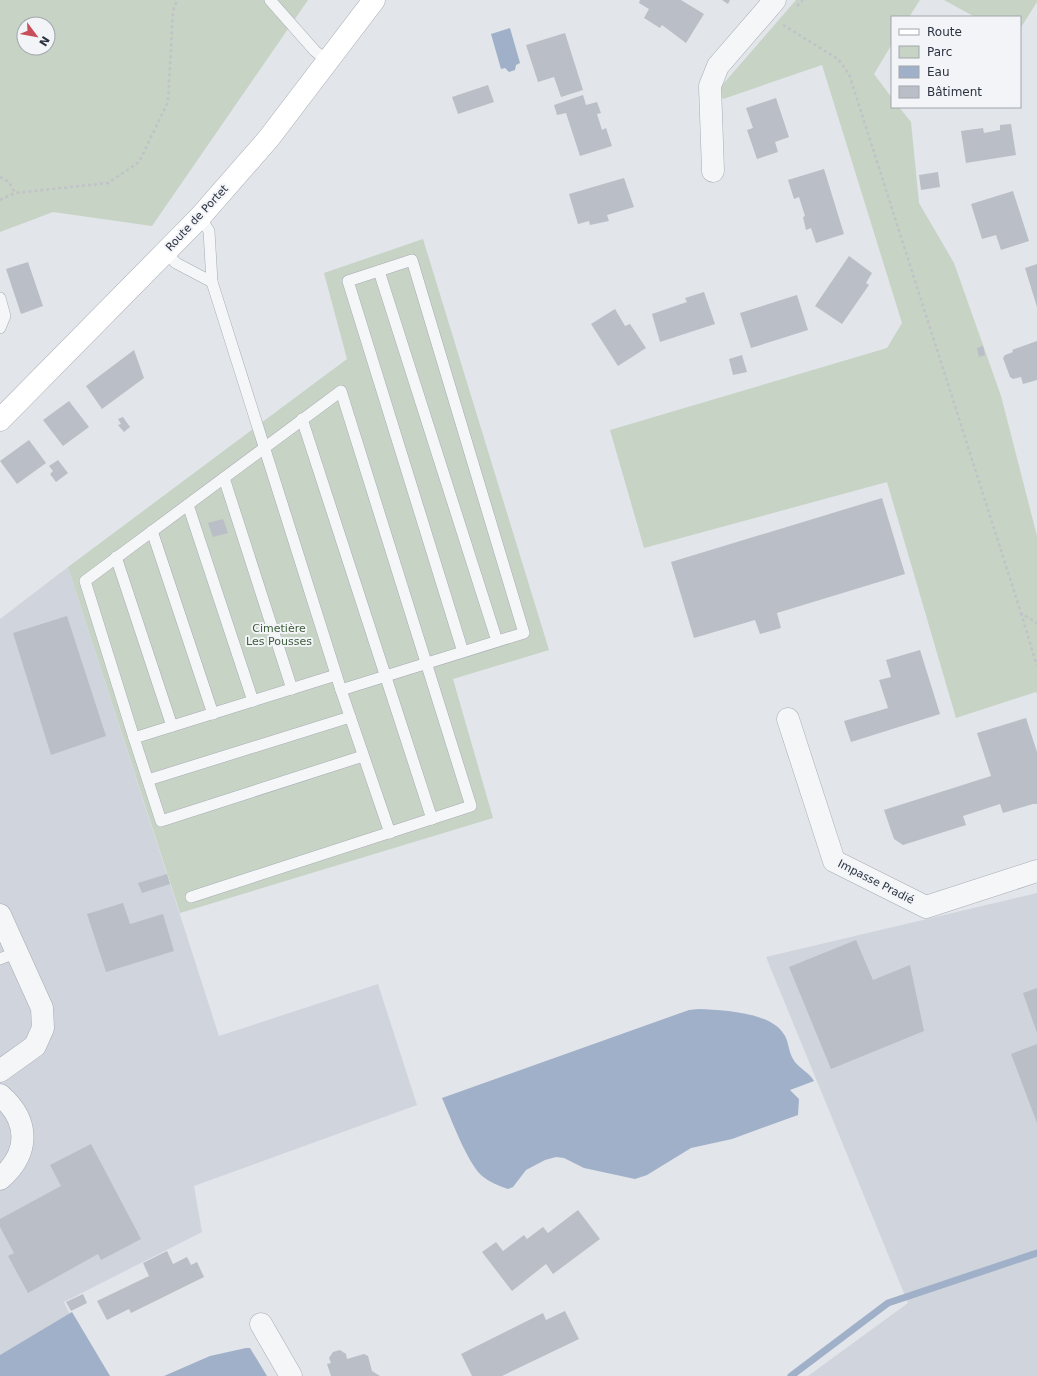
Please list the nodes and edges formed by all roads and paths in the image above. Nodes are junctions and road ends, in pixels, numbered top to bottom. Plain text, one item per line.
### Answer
1 (177, 0) edge
2 (270, 0) edge
3 (374, 0) edge
4 (803, 0) edge
5 (784, 6) edge
6 (787, 18) dead end
7 (329, 62) junction
8 (713, 171) dead end
9 (0, 178) edge
10 (15, 193) junction
11 (0, 200) edge
12 (200, 217) junction
13 (165, 252) junction
14 (379, 271) junction
15 (212, 282) junction
16 (0, 298) edge
17 (0, 328) edge
18 (0, 420) edge
19 (302, 420) junction
20 (264, 448) junction
21 (224, 478) junction
22 (188, 505) junction
23 (152, 531) junction
24 (116, 557) junction
25 (1021, 613) junction
26 (1037, 623) edge
27 (497, 641) junction
28 (463, 652) junction
29 (426, 664) junction
30 (1037, 666) edge
31 (336, 675) junction
32 (386, 676) junction
33 (292, 689) junction
34 (341, 690) junction
35 (252, 701) junction
36 (213, 714) junction
37 (350, 717) junction
38 (788, 719) dead end
39 (172, 726) junction
40 (134, 738) junction
41 (363, 756) junction
42 (148, 780) junction
43 (432, 819) junction
44 (390, 833) junction
45 (1037, 872) edge
46 (192, 897) dead end
47 (0, 915) edge
48 (8, 956) edge
49 (0, 1071) edge
50 (0, 1095) edge
51 (0, 1179) edge
52 (261, 1324) dead end
53 (291, 1376) edge

1 - 10 path
2 - 7 lane
3 - 7 street, Route de Portet
4 - 5 path
5 - 8 street
6 - 25 path
7 - 12 street, Route de Portet
9 - 10 path
10 - 11 path
12 - 13 street, Route de Portet
12 - 15 lane
13 - 15 lane
13 - 18 street, Route de Portet
14 - 27 lane
14 - 27 lane
14 - 28 lane
15 - 20 lane
16 - 17 lane
19 - 20 lane
19 - 29 lane
19 - 32 lane
20 - 21 lane
20 - 31 lane
21 - 22 lane
21 - 33 lane
22 - 23 lane
22 - 35 lane
23 - 24 lane
23 - 36 lane
24 - 39 lane
24 - 40 lane
25 - 26 path
25 - 30 path
27 - 28 lane
28 - 29 lane
29 - 32 lane
29 - 43 lane
31 - 33 lane
31 - 34 lane
32 - 34 lane
32 - 43 lane
33 - 35 lane
34 - 37 lane
35 - 36 lane
36 - 39 lane
37 - 41 lane
37 - 42 lane
38 - 45 street, Impasse Pradié
39 - 40 lane
40 - 42 lane
41 - 42 lane
41 - 44 lane
43 - 44 lane
44 - 46 lane
47 - 48 street
48 - 49 street
50 - 51 street
52 - 53 street

